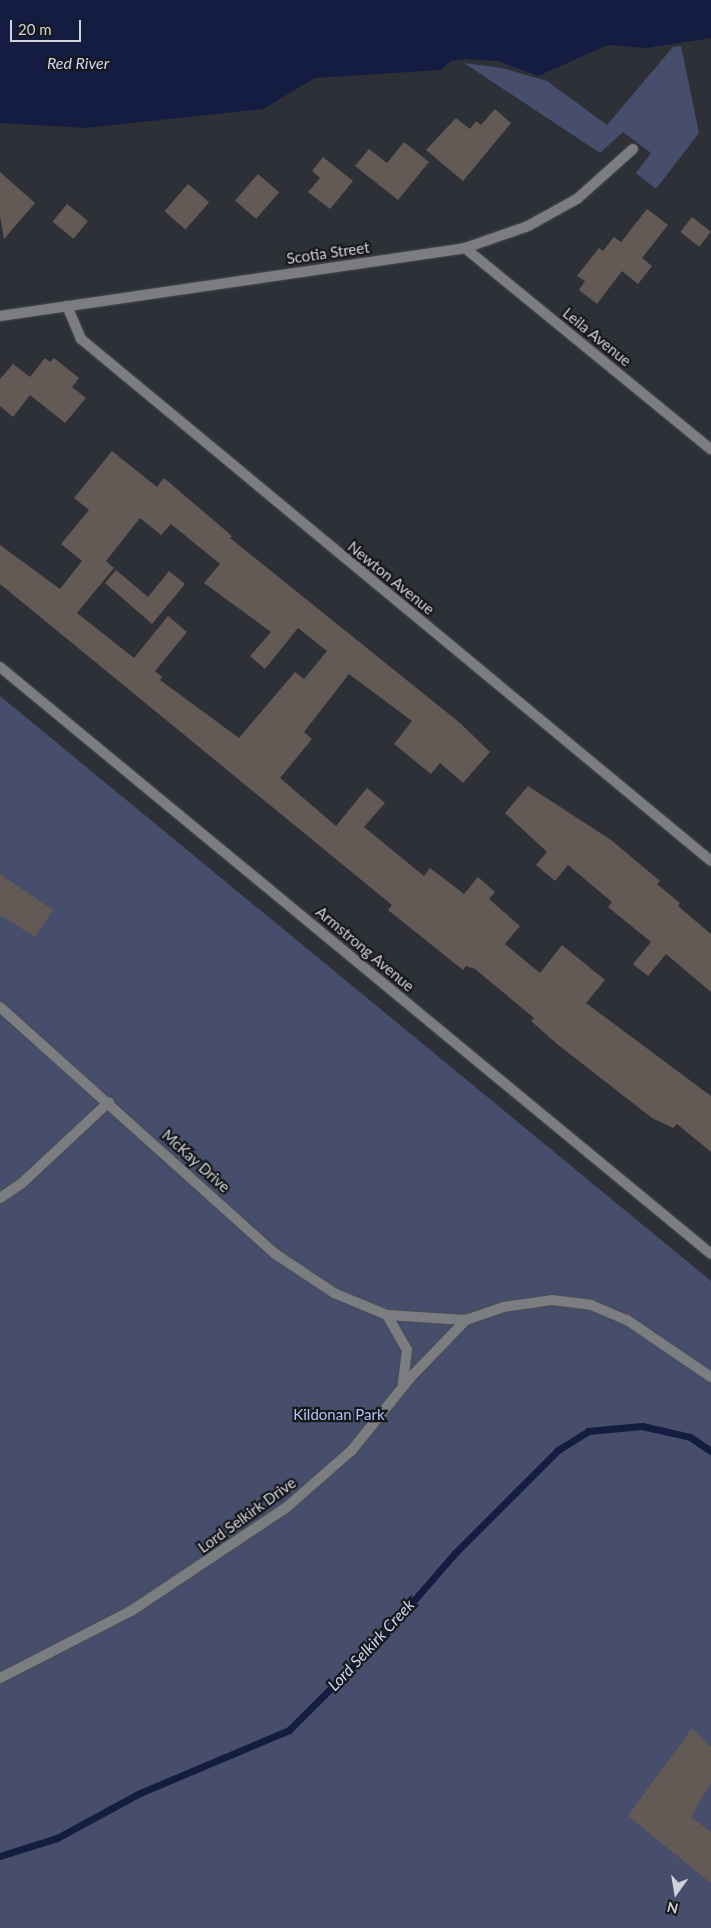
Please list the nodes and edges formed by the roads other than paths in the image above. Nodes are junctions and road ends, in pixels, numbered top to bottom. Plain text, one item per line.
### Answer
1 (633, 149) dead end
2 (465, 248) junction
3 (67, 306) junction
4 (0, 316) edge
5 (711, 449) edge
6 (0, 667) edge
7 (711, 861) edge
8 (0, 1007) edge
9 (109, 1102) junction
10 (0, 1198) edge
11 (711, 1254) edge
12 (387, 1315) junction
13 (466, 1320) junction
14 (711, 1377) edge
15 (400, 1389) junction
16 (0, 1678) edge

1 - 2 street, Scotia Street
2 - 3 street, Scotia Street
2 - 5 street, Leila Avenue
3 - 4 street, Scotia Street
3 - 7 street, Newton Avenue
6 - 11 street, Armstrong Avenue
8 - 9 street, McKay Drive
9 - 10 street
9 - 12 street, McKay Drive
12 - 13 street, McKay Drive
12 - 15 street
13 - 14 street, McKay Drive
13 - 15 street, Lord Selkirk Drive
15 - 16 street, Lord Selkirk Drive

